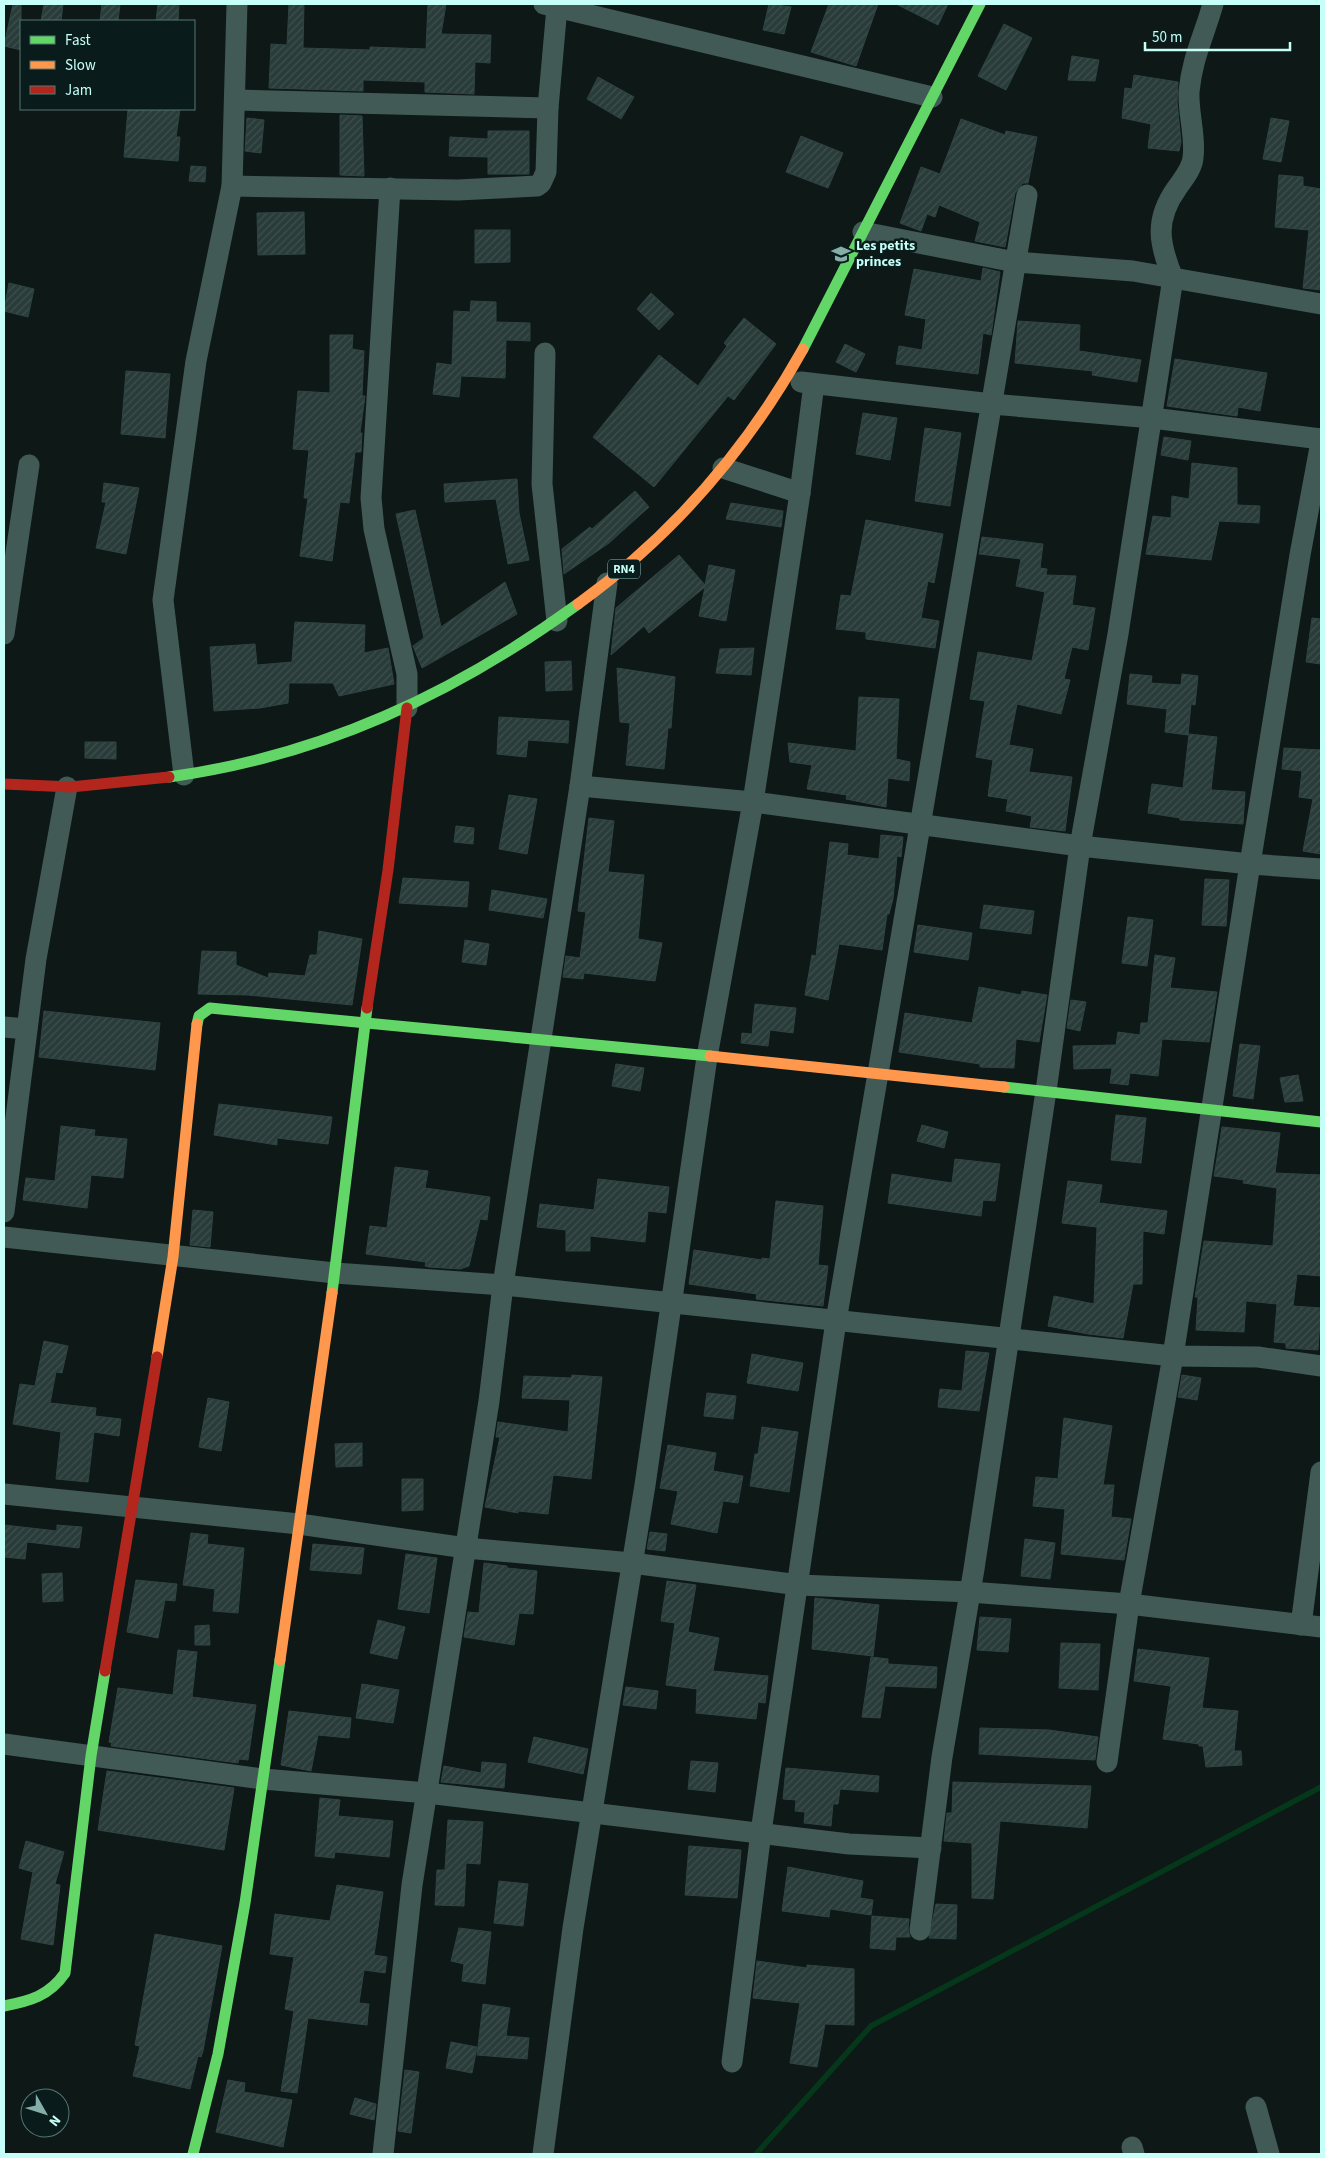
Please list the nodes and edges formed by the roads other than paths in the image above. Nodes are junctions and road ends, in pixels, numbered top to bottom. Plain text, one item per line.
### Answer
1 (237, 4) edge
2 (980, 4) edge
3 (1213, 4) edge
4 (550, 6) edge
5 (932, 97) junction
6 (235, 100) junction
7 (548, 108) junction
8 (232, 186) junction
9 (390, 188) junction
10 (1027, 196) dead end
11 (863, 232) junction
12 (1016, 262) junction
13 (1172, 278) junction
14 (1321, 304) edge
15 (545, 353) dead end
16 (786, 379) junction
17 (814, 384) junction
18 (992, 404) junction
19 (1152, 418) junction
20 (1321, 441) edge
21 (29, 465) dead end
22 (723, 468) junction
23 (800, 493) junction
24 (607, 583) junction
25 (557, 621) junction
26 (4, 634) edge
27 (407, 708) junction
28 (184, 775) junction
29 (4, 784) edge
30 (580, 786) junction
31 (67, 787) junction
32 (753, 802) junction
33 (922, 825) junction
34 (1080, 846) junction
35 (1250, 864) junction
36 (1321, 870) edge
37 (365, 1022) junction
38 (4, 1027) edge
39 (26, 1029) junction
40 (539, 1039) junction
41 (707, 1057) junction
42 (879, 1075) junction
43 (1046, 1091) junction
44 (1212, 1110) junction
45 (1321, 1122) edge
46 (7, 1162) edge
47 (4, 1212) edge
48 (4, 1237) edge
49 (173, 1257) junction
50 (335, 1273) junction
51 (503, 1285) junction
52 (671, 1303) junction
53 (836, 1321) junction
54 (1009, 1339) junction
55 (1173, 1356) junction
56 (1321, 1366) edge
57 (1321, 1472) edge
58 (4, 1494) edge
59 (132, 1506) junction
60 (299, 1524) junction
61 (466, 1548) junction
62 (632, 1563) junction
63 (798, 1585) junction
64 (970, 1592) junction
65 (1129, 1604) junction
66 (1311, 1626) edge
67 (4, 1744) edge
68 (91, 1756) junction
69 (1107, 1762) dead end
70 (263, 1779) junction
71 (428, 1793) junction
72 (591, 1813) junction
73 (761, 1832) junction
74 (931, 1848) junction
75 (920, 1930) dead end
76 (4, 2006) edge
77 (732, 2062) dead end
78 (1256, 2107) dead end
79 (193, 2154) edge
80 (383, 2154) edge
81 (543, 2154) edge
82 (1269, 2154) edge

1 - 6 street
2 - 5 main road, RN4
3 - 13 street
4 - 5 street
4 - 7 street
5 - 11 main road, RN4
6 - 7 street
6 - 8 street
7 - 9 street
8 - 9 street
8 - 28 street
9 - 27 street
10 - 12 street
11 - 12 street
11 - 16 main road, RN4
12 - 13 street
12 - 18 street
13 - 14 street
13 - 19 street
15 - 25 street
16 - 17 street
16 - 22 main road, RN4
17 - 18 street
17 - 23 street
18 - 19 street
18 - 33 street
19 - 20 street
19 - 34 street
20 - 35 street
21 - 26 street
22 - 23 street
22 - 24 main road, RN4
23 - 32 street
24 - 25 main road, RN4
24 - 30 street
25 - 27 main road, RN4
27 - 28 main road, RN4
27 - 37 main road
28 - 31 main road, RN4
29 - 31 main road, RN4
30 - 32 street
30 - 40 street
31 - 39 street
32 - 33 street
32 - 41 street
33 - 34 street
33 - 42 street
34 - 35 street
34 - 43 street
35 - 36 street
35 - 44 street
37 - 40 main road
37 - 49 main road
37 - 50 main road
38 - 39 street
39 - 46 street
40 - 41 main road
40 - 51 street
41 - 42 main road
41 - 52 street
42 - 43 main road
42 - 53 street
43 - 44 main road
43 - 54 street
44 - 45 main road
44 - 55 street
46 - 47 street
48 - 49 street
49 - 50 street
49 - 59 main road
50 - 51 street
50 - 60 main road
51 - 52 street
51 - 61 street
52 - 53 street
52 - 62 street
53 - 54 street
53 - 63 street
54 - 55 street
54 - 64 street
55 - 56 street
55 - 65 street
57 - 66 street
58 - 59 street
59 - 60 street
59 - 68 main road
60 - 61 street
60 - 70 main road
61 - 62 street
61 - 71 street
62 - 63 street
62 - 72 street
63 - 64 street
63 - 73 street
64 - 65 street
64 - 74 street
65 - 66 street
65 - 69 street
67 - 68 street
68 - 70 street
68 - 76 main road
70 - 71 street
70 - 79 main road
71 - 72 street
71 - 80 street
72 - 73 street
72 - 81 street
73 - 74 street
73 - 77 street
74 - 75 street
78 - 82 street

